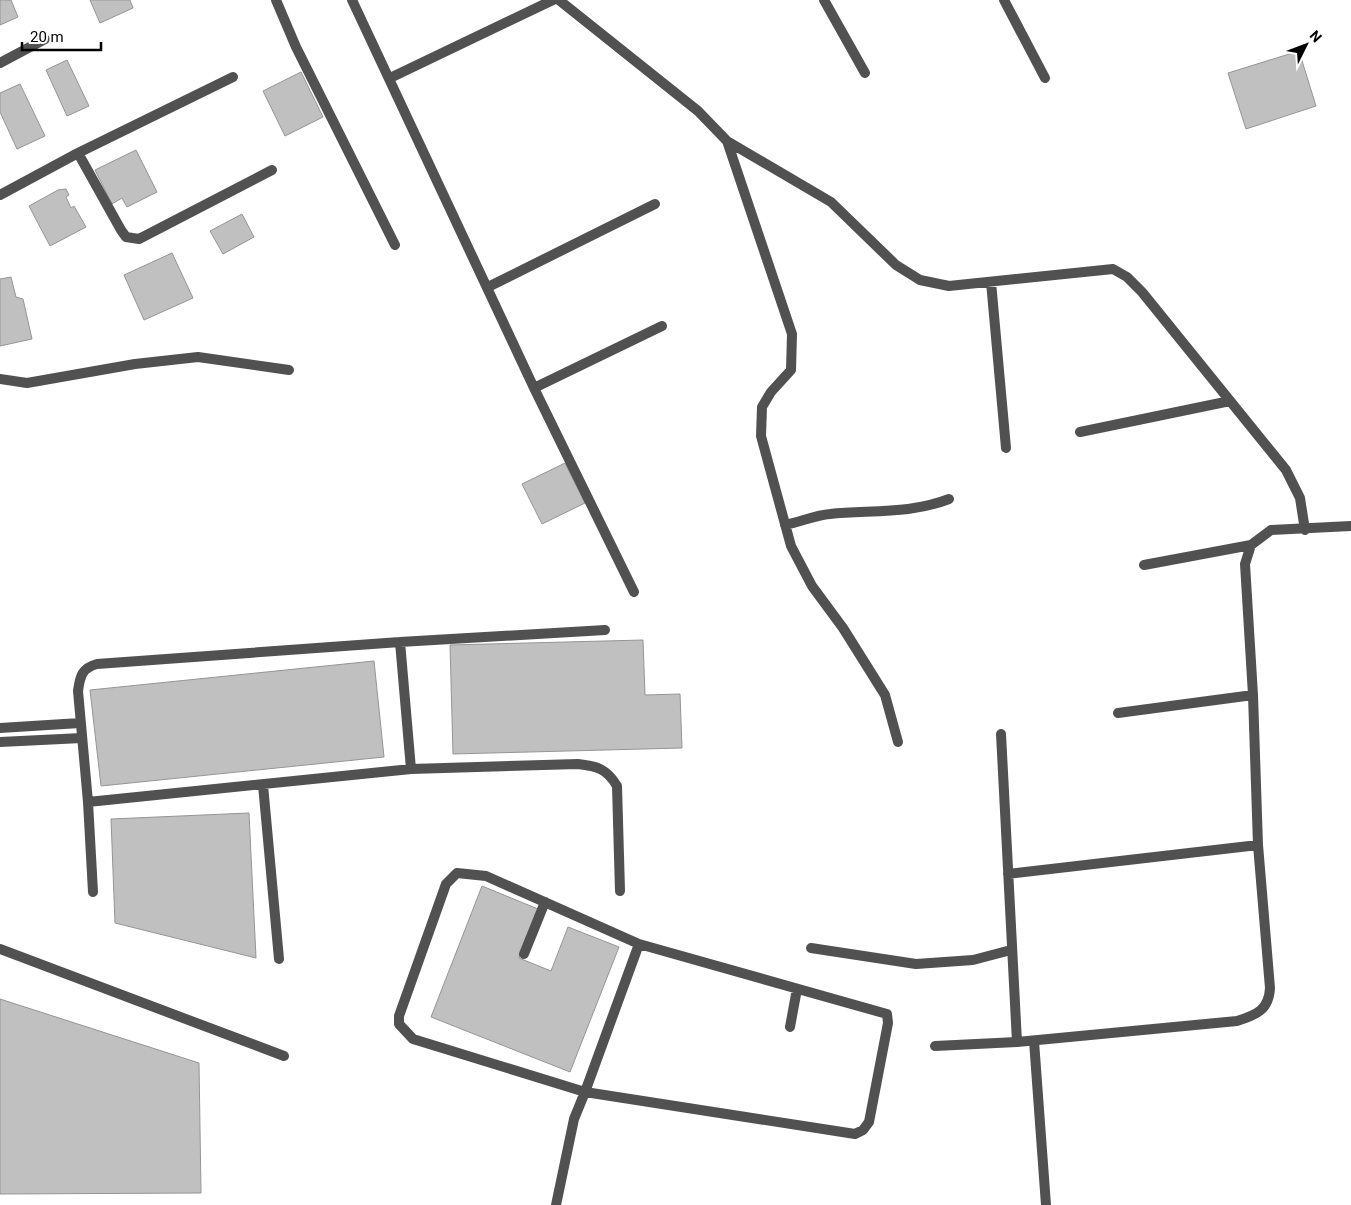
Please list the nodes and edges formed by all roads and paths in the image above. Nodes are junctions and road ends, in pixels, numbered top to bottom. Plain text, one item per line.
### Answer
1 (276, 0) edge
2 (352, 0) edge
3 (553, 0) edge
4 (559, 0) edge
5 (824, 0) edge
6 (1004, 0) edge
7 (45, 39) dead end
8 (0, 63) edge
9 (865, 73) dead end
10 (233, 78) dead end
11 (390, 78) junction
12 (1045, 78) dead end
13 (727, 141) junction
14 (78, 153) junction
15 (272, 170) dead end
16 (0, 195) edge
17 (655, 204) dead end
18 (394, 245) dead end
19 (991, 282) junction
20 (488, 287) junction
21 (662, 326) dead end
22 (289, 370) dead end
23 (0, 380) edge
24 (534, 388) junction
25 (1230, 401) junction
26 (1080, 432) dead end
27 (1006, 448) dead end
28 (949, 499) dead end
29 (785, 526) junction
30 (1351, 526) edge
31 (1305, 530) junction
32 (1251, 545) junction
33 (1144, 565) dead end
34 (634, 592) dead end
35 (605, 630) dead end
36 (400, 642) junction
37 (1253, 695) junction
38 (1118, 714) dead end
39 (80, 723) junction
40 (0, 728) edge
41 (1001, 734) dead end
42 (82, 738) junction
43 (0, 742) edge
44 (898, 742) dead end
45 (411, 769) junction
46 (263, 785) junction
47 (88, 802) junction
48 (1258, 845) junction
49 (1008, 874) junction
50 (620, 891) dead end
51 (93, 892) dead end
52 (545, 902) junction
53 (639, 944) junction
54 (811, 948) dead end
55 (0, 949) edge
56 (1011, 950) junction
57 (524, 954) dead end
58 (279, 959) dead end
59 (797, 989) junction
60 (790, 1027) dead end
61 (1034, 1041) junction
62 (1017, 1042) junction
63 (935, 1046) dead end
64 (284, 1056) dead end
65 (585, 1092) junction
66 (556, 1205) edge
67 (1046, 1205) edge

1 - 18 street
2 - 11 street
3 - 11 street
4 - 13 street
5 - 9 street
6 - 12 street
7 - 8 street
10 - 14 street
11 - 20 street
13 - 19 street
13 - 29 street
14 - 15 street
14 - 16 street
17 - 20 street
19 - 25 street
19 - 27 street
20 - 24 street
21 - 24 street
22 - 23 street
24 - 34 street
25 - 26 street
25 - 31 street
28 - 29 street
29 - 44 street
30 - 31 street
31 - 32 street
32 - 33 street
32 - 37 street
35 - 36 street
36 - 39 street
36 - 45 street
37 - 38 street
37 - 48 street
39 - 40 street
39 - 42 street
41 - 49 street
42 - 43 street
42 - 47 street
45 - 46 street
45 - 50 street
46 - 47 street
46 - 58 street
47 - 51 street
48 - 49 street
48 - 61 street
49 - 56 street
52 - 53 street
52 - 57 street
52 - 65 street
53 - 59 street
53 - 65 street
54 - 56 street
55 - 64 street
56 - 62 street
59 - 60 street
59 - 65 street
61 - 62 street
61 - 67 street
62 - 63 street
65 - 66 street

